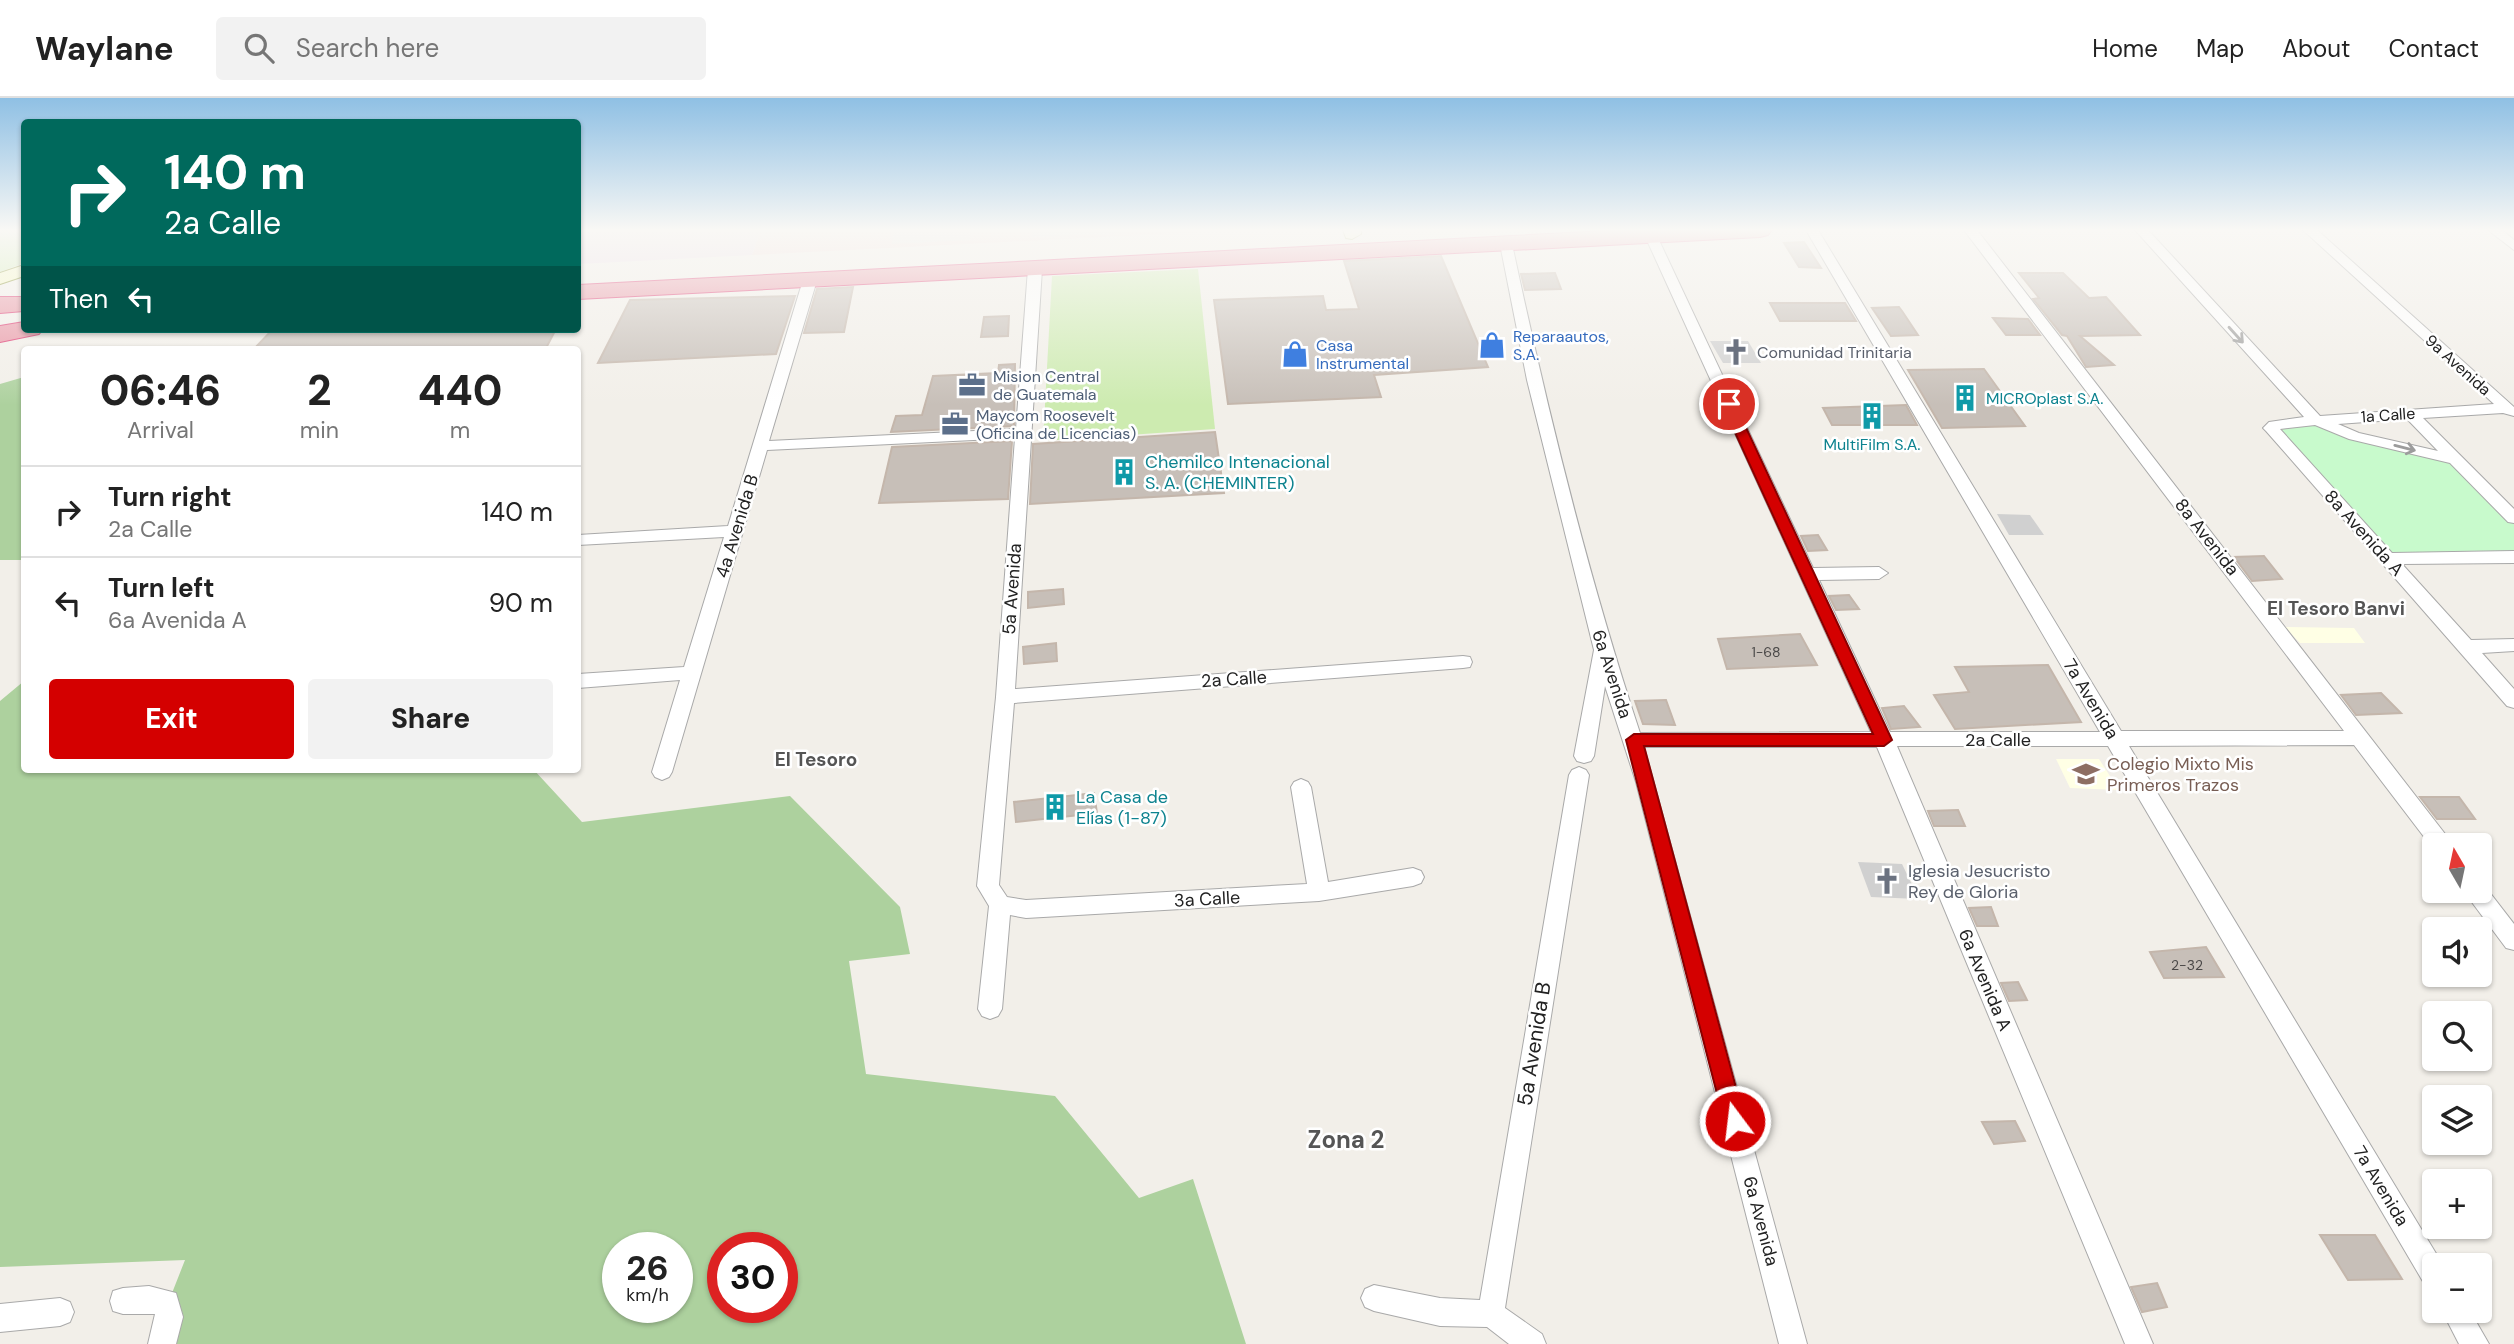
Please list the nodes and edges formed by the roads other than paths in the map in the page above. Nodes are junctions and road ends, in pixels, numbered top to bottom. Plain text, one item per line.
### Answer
1 (647, 288) edge
2 (807, 288) edge
3 (1034, 288) edge
4 (1515, 288) edge
5 (1675, 288) edge
6 (1847, 288) edge
7 (2015, 288) edge
8 (2194, 288) edge
9 (2374, 288) edge
10 (581, 292) edge
11 (21, 304) edge
12 (0, 305) edge
13 (21, 320) edge
14 (0, 322) edge
15 (21, 330) edge
16 (0, 334) edge
17 (2510, 411) edge
18 (2410, 414) junction
19 (2315, 421) junction
20 (2271, 428) joint
21 (1023, 433) junction
22 (761, 446) junction
23 (2456, 460) junction
24 (2514, 518) edge
25 (736, 531) junction
26 (581, 540) edge
27 (2514, 557) edge
28 (2388, 559) junction
29 (1807, 573) junction
30 (1879, 573) dead end
31 (2514, 645) edge
32 (2466, 647) junction
33 (1603, 650) junction
34 (1463, 662) dead end
35 (692, 674) junction
36 (581, 681) edge
37 (1005, 697) junction
38 (2514, 701) edge
39 (2362, 738) junction
40 (1634, 740) junction
41 (1884, 740) junction
42 (2115, 740) junction
43 (662, 772) dead end
44 (1301, 788) dead end
45 (2433, 833) edge
46 (1413, 877) dead end
47 (1319, 892) junction
48 (2485, 903) edge
49 (1000, 905) junction
50 (2514, 942) edge
51 (990, 1009) dead end
52 (2422, 1256) edge
53 (1374, 1298) dead end
54 (123, 1301) dead end
55 (60, 1312) dead end
56 (1491, 1314) junction
57 (0, 1318) edge
58 (2462, 1323) edge
59 (162, 1344) edge
60 (1532, 1344) edge
61 (1793, 1344) edge
62 (2139, 1344) edge
63 (2475, 1344) edge

1 - 10 highway
2 - 22 street, 4a Avenida B
3 - 21 street, 5a Avenida
4 - 33 street, 6a Avenida
5 - 29 street, 6a Avenida A
6 - 42 street, 7a Avenida
7 - 39 street, 8a Avenida
8 -> 19 street
9 - 17 street, 9a Avenida
11 - 12 highway
13 - 14 highway
15 - 16 highway
17 - 18 street, 1a Calle
18 - 19 street, 1a Calle
18 - 23 street
19 - 20 street, 1a Calle
19 -> 23 street
20 - 28 street, 8a Avenida A
21 - 22 street
21 - 37 street, 5a Avenida
22 - 25 street, 4a Avenida B
23 - 24 street
25 - 26 street
25 - 35 street, 4a Avenida B
27 - 28 street
28 - 32 street, 8a Avenida A
29 - 30 street
29 - 41 street, 6a Avenida A
31 - 32 street
32 - 38 street, 8a Avenida A
33 - 40 street, 6a Avenida
33 - 56 street, 5a Avenida B
34 - 37 street, 2a Calle
35 - 36 street
35 - 43 street, 4a Avenida B
37 - 49 street, 5a Avenida
39 - 42 street, 2a Calle
39 - 45 street, 8a Avenida
40 - 41 street, 2a Calle
40 - 61 street, 6a Avenida
41 - 42 street, 2a Calle
41 - 62 street, 6a Avenida A
42 - 52 street, 7a Avenida
44 - 47 street
46 - 47 street, 3a Calle
47 - 49 street, 3a Calle
48 - 50 street
49 - 51 street
53 - 56 street
54 - 59 street
55 - 57 street
56 - 60 street
58 - 63 street

